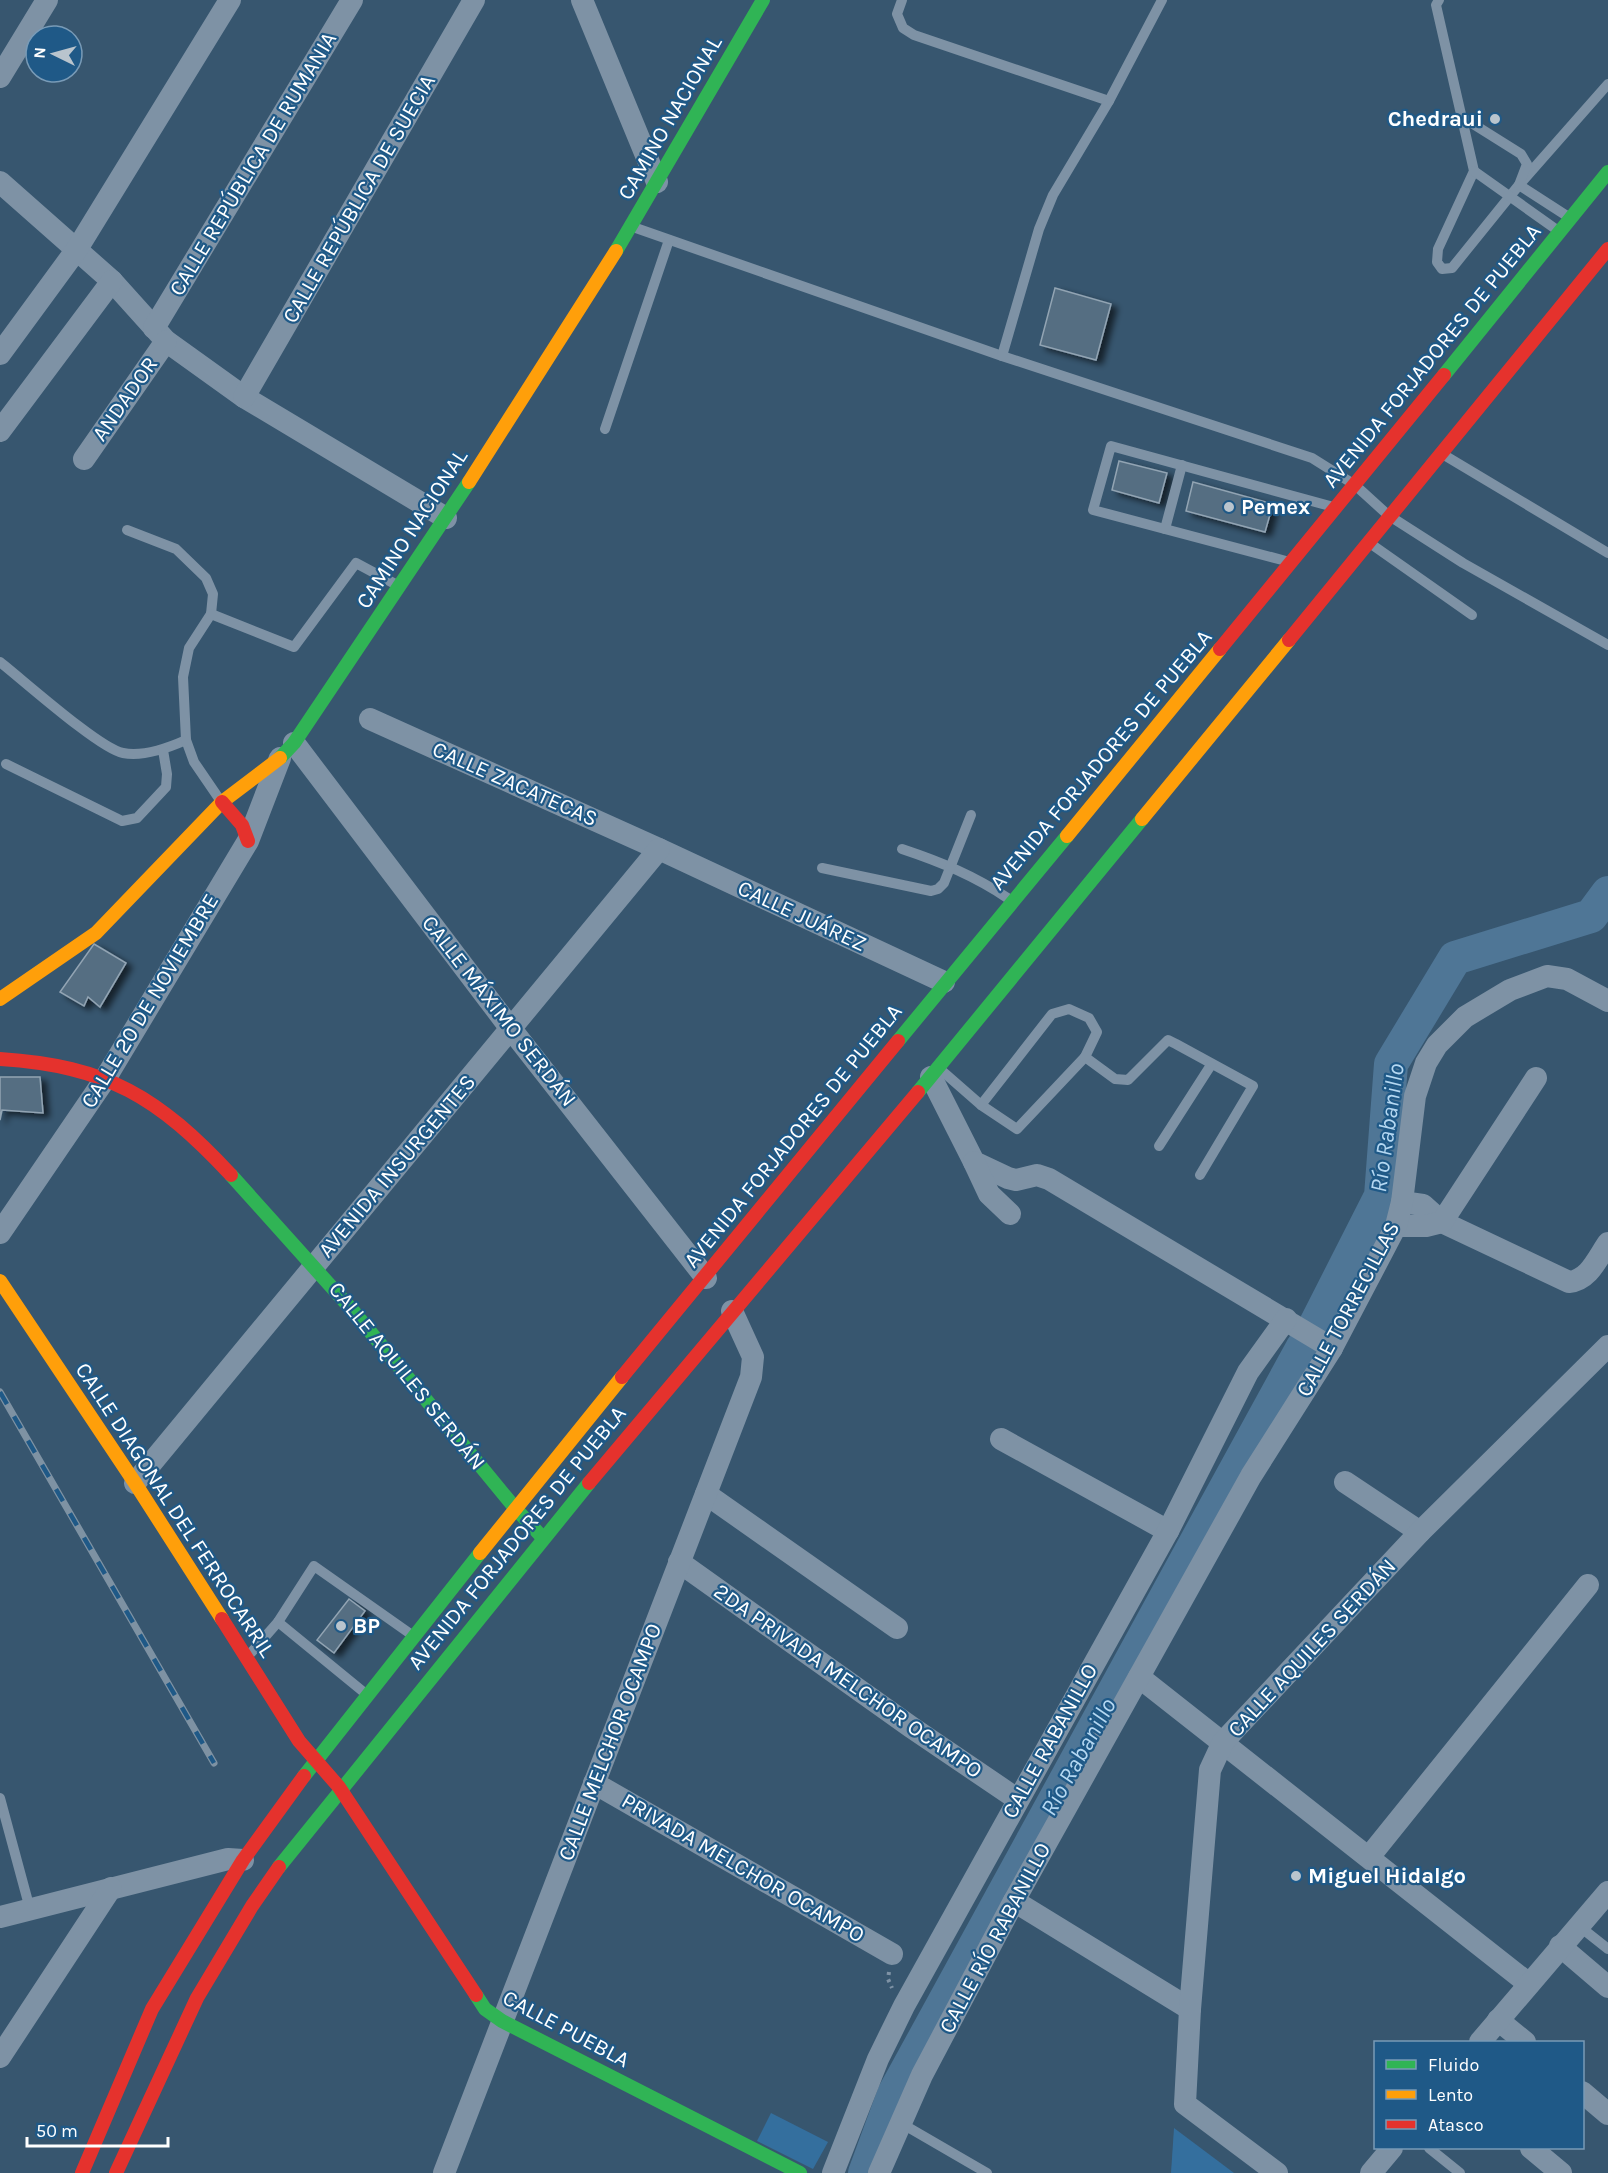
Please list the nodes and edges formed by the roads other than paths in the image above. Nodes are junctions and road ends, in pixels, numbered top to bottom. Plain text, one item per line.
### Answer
1 (47, 0) edge
2 (231, 0) edge
3 (352, 0) edge
4 (474, 0) edge
5 (582, 0) edge
6 (763, 0) edge
7 (902, 0) edge
8 (1162, 0) edge
9 (1439, 0) edge
10 (0, 77) edge
11 (1608, 84) edge
12 (1109, 101) junction
13 (1461, 117) junction
14 (1474, 171) junction
15 (1608, 172) edge
16 (657, 182) junction
17 (1, 184) edge
18 (1519, 185) junction
19 (1511, 195) junction
20 (1570, 218) junction
21 (631, 226) junction
22 (1560, 232) junction
23 (669, 240) junction
24 (77, 249) junction
25 (1608, 249) edge
26 (112, 281) junction
27 (160, 334) junction
28 (0, 354) edge
29 (1002, 356) junction
30 (244, 398) junction
31 (605, 429) dead end
32 (0, 430) edge
33 (1442, 453) junction
34 (84, 459) dead end
35 (1182, 465) junction
36 (1355, 485) junction
37 (1336, 508) junction
38 (1388, 515) junction
39 (446, 518) junction
40 (1166, 529) junction
41 (127, 530) dead end
42 (1367, 542) junction
43 (1608, 554) edge
44 (1291, 562) junction
45 (400, 586) junction
46 (211, 614) junction
47 (1472, 615) dead end
48 (1608, 645) edge
49 (0, 662) edge
50 (370, 718) dead end
51 (186, 740) junction
52 (163, 750) junction
53 (287, 750) junction
54 (6, 764) dead end
55 (222, 802) junction
56 (971, 815) dead end
57 (248, 841) junction
58 (659, 849) junction
59 (902, 849) dead end
60 (949, 865) junction
61 (822, 868) dead end
62 (1012, 901) junction
63 (944, 982) junction
64 (0, 999) edge
65 (1608, 1001) edge
66 (511, 1029) junction
67 (1085, 1057) junction
68 (0, 1059) edge
69 (1211, 1065) junction
70 (935, 1072) junction
71 (1536, 1078) dead end
72 (105, 1079) junction
73 (981, 1105) junction
74 (1159, 1146) dead end
75 (974, 1162) junction
76 (1200, 1175) dead end
77 (1402, 1202) junction
78 (1010, 1214) dead end
79 (1442, 1222) junction
80 (1396, 1226) junction
81 (0, 1233) edge
82 (1608, 1243) edge
83 (315, 1264) junction
84 (706, 1278) junction
85 (0, 1281) edge
86 (732, 1311) junction
87 (1286, 1318) junction
88 (1608, 1346) edge
89 (1332, 1348) junction
90 (1001, 1439) dead end
91 (1345, 1482) dead end
92 (135, 1484) junction
93 (706, 1494) junction
94 (515, 1508) junction
95 (1168, 1531) junction
96 (1420, 1532) junction
97 (543, 1538) junction
98 (680, 1562) junction
99 (1588, 1586) dead end
100 (278, 1622) junction
101 (897, 1628) dead end
102 (414, 1636) junction
103 (246, 1657) junction
104 (1139, 1677) junction
105 (367, 1695) junction
106 (1223, 1742) junction
107 (315, 1761) junction
108 (594, 1783) junction
109 (339, 1787) junction
110 (0, 1798) edge
111 (1017, 1798) junction
112 (1369, 1857) junction
113 (243, 1860) junction
114 (111, 1888) junction
115 (1608, 1892) edge
116 (1014, 1901) junction
117 (30, 1909) junction
118 (0, 1917) edge
119 (1578, 1926) junction
120 (1560, 1946) junction
121 (1608, 1949) edge
122 (892, 1954) dead end
123 (1529, 1984) junction
124 (1608, 1987) edge
125 (1190, 2008) junction
126 (1498, 2020) junction
127 (502, 2021) junction
128 (1481, 2041) edge
129 (1523, 2041) edge
130 (0, 2057) edge
131 (1584, 2094) edge
132 (1608, 2114) edge
133 (899, 2122) junction
134 (1391, 2149) edge
135 (1430, 2149) edge
136 (1532, 2149) edge
137 (82, 2173) edge
138 (116, 2173) edge
139 (444, 2173) edge
140 (800, 2173) edge
141 (833, 2173) edge
142 (879, 2173) edge
143 (987, 2173) edge
144 (1277, 2173) edge
145 (1371, 2173) edge
146 (1460, 2173) edge
147 (1561, 2173) edge

1 - 10 street
2 - 24 street
3 - 27 street, CALLE REPÚBLICA DE RUMANIA
4 - 30 street, CALLE REPÚBLICA DE SUECIA
5 - 16 street
6 - 16 main road, CAMINO NACIONAL
7 - 12 lane
8 - 12 lane
9 - 13 lane
11 - 18 lane
12 - 29 lane
13 - 14 lane
13 - 18 lane
14 - 19 lane
14 - 19 lane
15 - 20 main road, AVENIDA FORJADORES DE PUEBLA
16 - 21 main road, CAMINO NACIONAL
17 - 24 street
18 - 19 lane
18 - 20 lane
19 - 22 lane
20 - 22 main road, AVENIDA FORJADORES DE PUEBLA
21 - 23 lane
21 - 39 main road, CAMINO NACIONAL
22 - 36 main road, AVENIDA FORJADORES DE PUEBLA
23 - 29 lane
23 - 31 lane
24 - 26 street
24 - 28 street
25 - 33 main road, AVENIDA FORJADORES DE PUEBLA
26 - 27 street
26 - 32 street
27 - 30 street
27 - 34 street, ANDADOR
29 - 36 lane
30 - 39 street
33 - 38 main road, AVENIDA FORJADORES DE PUEBLA
33 - 43 lane
35 - 37 lane
35 - 40 lane
35 - 40 lane
36 - 37 main road, AVENIDA FORJADORES DE PUEBLA
36 - 38 lane
37 - 44 main road, AVENIDA FORJADORES DE PUEBLA
38 - 42 main road, AVENIDA FORJADORES DE PUEBLA
38 - 48 lane
39 - 45 main road, CAMINO NACIONAL
40 - 44 lane
41 - 46 lane
42 - 47 lane
42 - 70 main road, AVENIDA FORJADORES DE PUEBLA
44 - 62 main road, AVENIDA FORJADORES DE PUEBLA
45 - 46 lane
45 - 53 main road, CAMINO NACIONAL
46 - 51 lane
49 - 52 lane
50 - 58 street, CALLE ZACATECAS
51 - 52 lane
51 - 55 lane
52 - 54 lane
53 - 55 main road, CAMINO NACIONAL
53 - 57 street, CALLE 20 DE NOVIEMBRE
53 - 66 street, CALLE MÁXIMO SERDÁN
55 - 57 main road
55 - 64 main road, CAMINO NACIONAL
56 - 60 lane
57 - 72 street, CALLE 20 DE NOVIEMBRE
58 - 63 street, CALLE JUÁREZ
58 - 66 street, AVENIDA INSURGENTES
59 - 60 lane
60 - 61 lane
60 - 62 lane
62 - 63 main road, AVENIDA FORJADORES DE PUEBLA
63 - 84 main road, AVENIDA FORJADORES DE PUEBLA
65 - 77 street, CALLE TORRECILLAS
66 - 83 street, AVENIDA INSURGENTES
66 - 84 street, CALLE MÁXIMO SERDÁN
67 - 69 lane
67 - 73 lane
67 - 73 lane
68 - 72 main road, CALLE AQUILES SERDÁN
69 - 74 lane
69 - 76 lane
70 - 73 lane
70 - 75 street
70 - 86 main road, AVENIDA FORJADORES DE PUEBLA
71 - 79 street
72 - 81 street, CALLE 20 DE NOVIEMBRE
72 - 83 main road, CALLE AQUILES SERDÁN
75 - 78 street
75 - 87 street
77 - 79 street
77 - 80 street, CALLE TORRECILLAS
79 - 80 street
79 - 82 street
80 - 89 street, CALLE TORRECILLAS
83 - 92 street, AVENIDA INSURGENTES
83 - 94 main road, CALLE AQUILES SERDÁN
84 - 94 main road, AVENIDA FORJADORES DE PUEBLA
85 - 92 main road, CALLE DIAGONAL DEL FERROCARRIL
86 - 93 street, CALLE MELCHOR OCAMPO
86 - 97 main road, AVENIDA FORJADORES DE PUEBLA
87 - 89 street
87 - 95 street, CALLE RABANILLO
88 - 96 street, CALLE AQUILES SERDÁN
89 - 104 street, CALLE TORRECILLAS
90 - 95 street
91 - 96 street
92 - 103 main road, CALLE DIAGONAL DEL FERROCARRIL
93 - 98 street, CALLE MELCHOR OCAMPO
93 - 101 street
94 - 97 main road, CALLE AQUILES SERDÁN
94 - 102 main road, AVENIDA FORJADORES DE PUEBLA
95 - 111 street, CALLE RABANILLO
96 - 106 street, CALLE AQUILES SERDÁN
97 - 109 main road, AVENIDA FORJADORES DE PUEBLA
98 - 108 street, CALLE MELCHOR OCAMPO
98 - 111 street, 2DA PRIVADA MELCHOR OCAMPO
99 - 112 street
100 - 102 lane
100 - 103 lane
100 - 105 lane
102 - 105 main road, AVENIDA FORJADORES DE PUEBLA
103 - 107 main road, CALLE DIAGONAL DEL FERROCARRIL
104 - 106 street
104 - 116 street, CALLE RÍO RABANILLO
105 - 107 main road, AVENIDA FORJADORES DE PUEBLA
106 - 112 street
106 - 125 street, CALLE AQUILES SERDÁN
107 - 109 main road, CALLE PUEBLA
107 - 113 main road, AVENIDA FORJADORES DE PUEBLA
108 - 122 street, PRIVADA MELCHOR OCAMPO
108 - 127 street, CALLE MELCHOR OCAMPO
109 - 127 main road, CALLE PUEBLA
109 - 138 main road, AVENIDA FORJADORES DE PUEBLA
110 - 117 lane
111 - 141 street, CALLE RABANILLO
112 - 123 street
113 - 114 street
113 - 137 main road, AVENIDA FORJADORES DE PUEBLA
114 - 117 street
114 - 130 street
115 - 119 street
116 - 125 street
116 - 133 street, CALLE RÍO RABANILLO
117 - 118 street
119 - 120 street
119 - 121 lane
120 - 123 street
120 - 124 street
123 - 126 street
125 - 144 street, CALLE AQUILES SERDÁN
126 - 128 street
126 - 129 street
127 - 139 street, CALLE MELCHOR OCAMPO
127 - 140 main road, CALLE PUEBLA
131 - 132 street
133 - 142 street, CALLE RÍO RABANILLO
133 - 143 lane
134 - 145 street
135 - 146 lane
136 - 147 street

